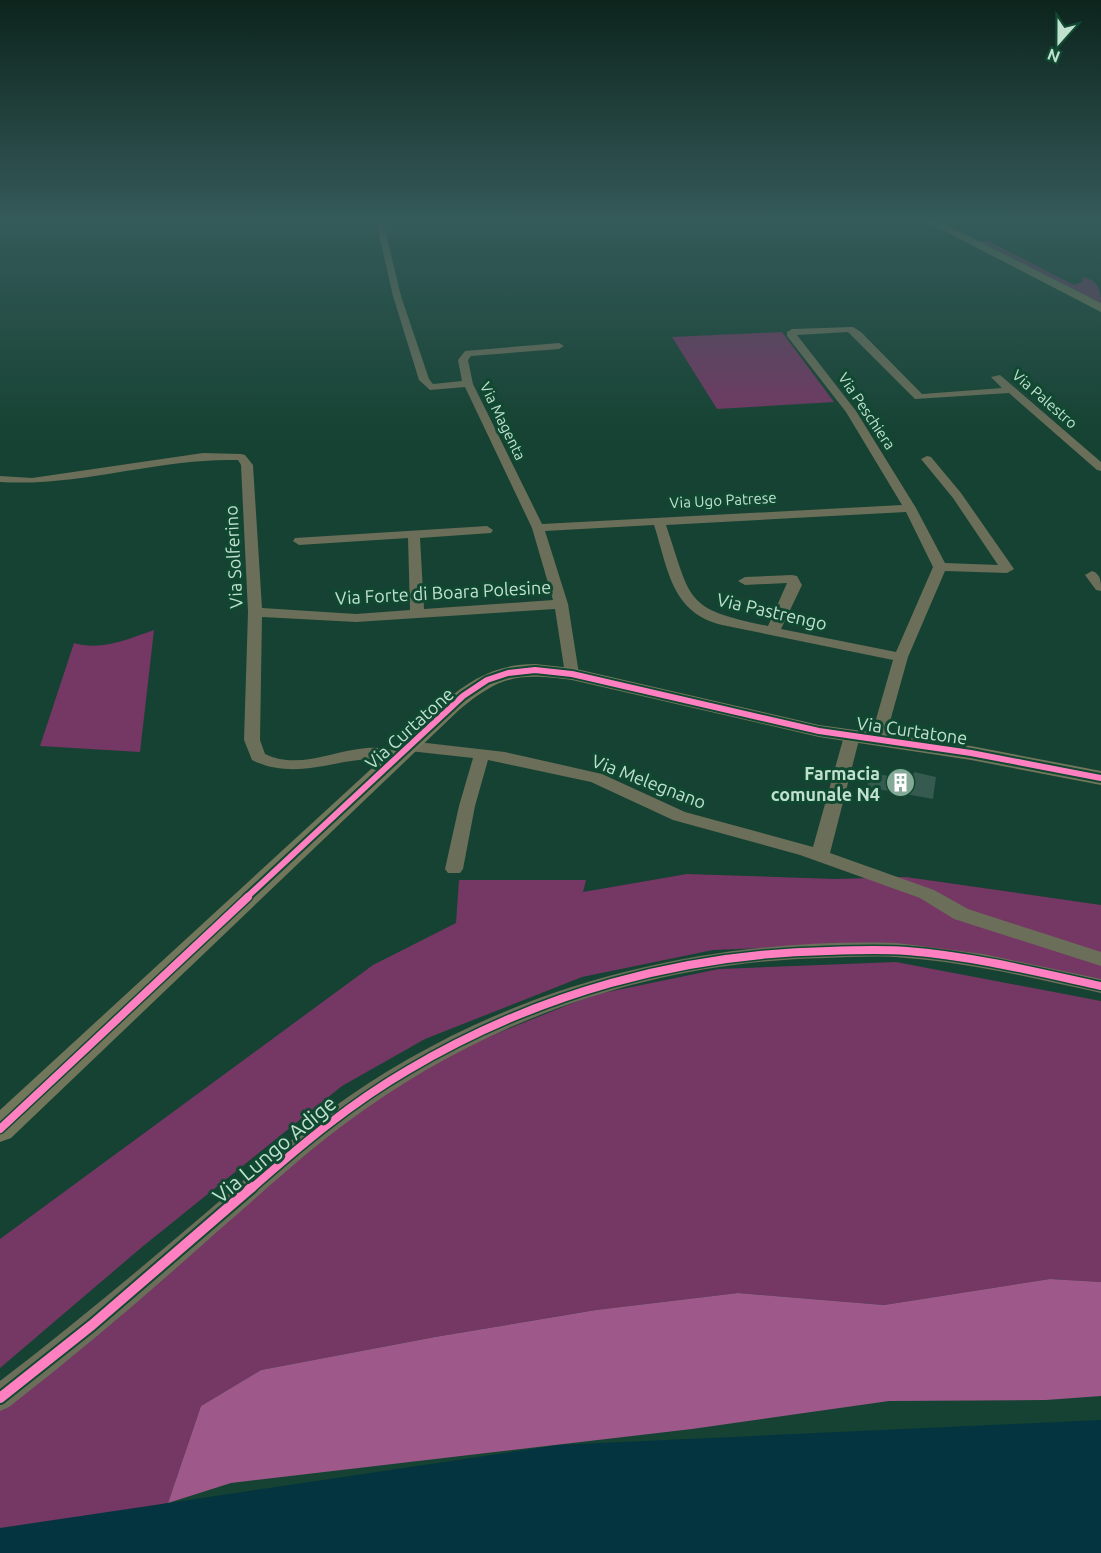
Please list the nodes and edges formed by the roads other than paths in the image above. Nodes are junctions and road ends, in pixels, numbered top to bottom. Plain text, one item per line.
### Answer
1 (395, 293) edge
2 (1073, 293) edge
3 (1101, 308) edge
4 (559, 346) dead end
5 (996, 377) dead end
6 (468, 384) junction
7 (1010, 390) junction
8 (927, 459) dead end
9 (1101, 468) edge
10 (0, 479) edge
11 (910, 507) junction
12 (658, 520) junction
13 (538, 528) junction
14 (487, 530) dead end
15 (414, 535) junction
16 (299, 541) dead end
17 (940, 567) junction
18 (1092, 575) dead end
19 (745, 581) dead end
20 (1101, 587) edge
21 (561, 604) junction
22 (255, 612) junction
23 (417, 615) junction
24 (772, 632) junction
25 (901, 657) junction
26 (572, 674) junction
27 (852, 736) junction
28 (878, 740) junction
29 (404, 751) junction
30 (482, 754) junction
31 (1101, 778) edge
32 (820, 856) junction
33 (454, 869) dead end
34 (1101, 959) edge
35 (1101, 986) edge
36 (0, 1129) edge
37 (0, 1398) edge

1 - 6 street, Via Magenta
2 - 3 main road
4 - 6 street
5 - 7 street, Via Palestro
6 - 13 street, Via Magenta
7 - 9 street, Via Palestro
7 - 11 street, Via Peschiera
8 - 17 street
10 - 22 street, Via Solferino
11 - 12 street, Via Ugo Patrese
11 - 17 street, Via Peschiera
12 - 13 street, Via Ugo Patrese
12 - 24 street, Via Pastrengo
13 - 21 street, Via Magenta
14 - 15 street
15 - 16 street
15 - 23 street
17 - 25 street
18 - 20 street
19 - 24 street
21 - 23 street, Via Forte di Boara Polesine
21 - 26 street, Via Magenta
22 - 23 street, Via Forte di Boara Polesine
22 - 29 street, Via Solferino
24 - 25 street, Via Pastrengo
25 - 28 street
26 - 27 street, Via Curtatone
26 - 29 street, Via Curtatone
27 - 28 street, Via Curtatone
27 - 32 street
28 - 31 street, Via Curtatone
29 - 30 street, Via Melegnano
29 - 36 street, Via Curtatone
30 - 32 street, Via Melegnano
30 - 33 street
32 - 34 street, Via Melegnano
35 - 37 street, Via Lungo Adige

